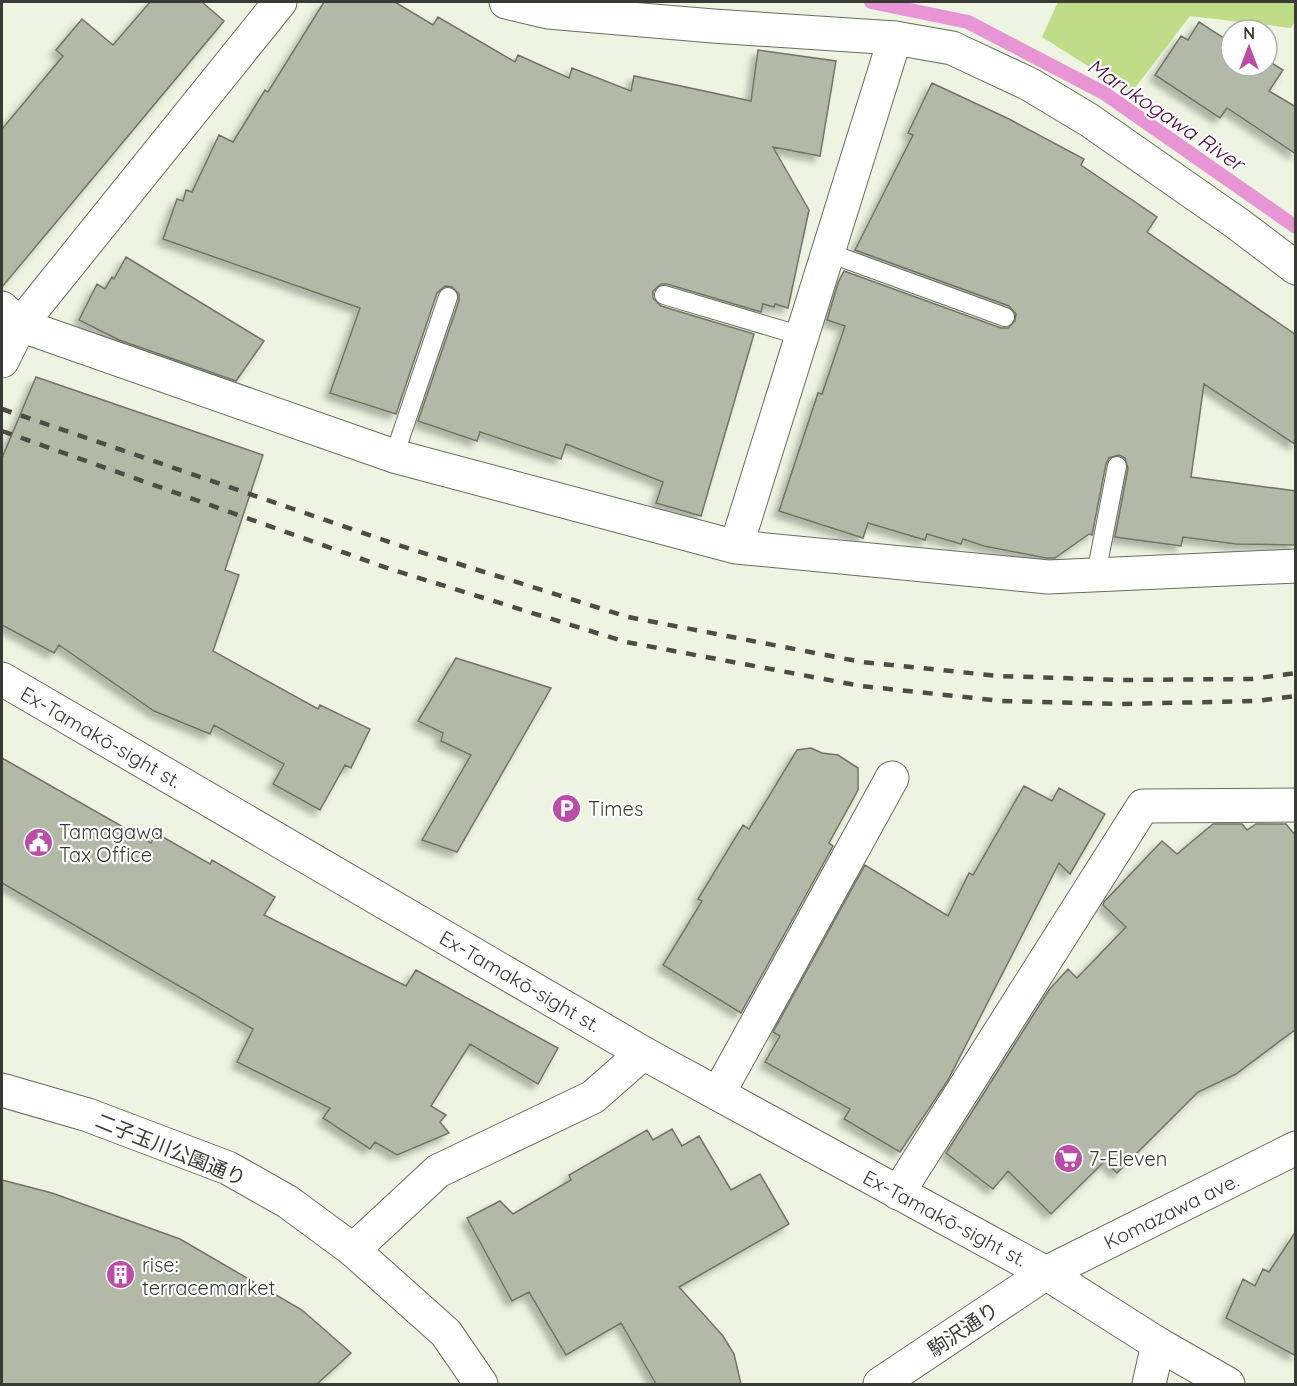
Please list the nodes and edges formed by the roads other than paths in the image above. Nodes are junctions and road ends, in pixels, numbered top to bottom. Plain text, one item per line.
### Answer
1 (280, 2) edge
2 (506, 2) edge
3 (896, 38) junction
4 (829, 253) junction
5 (1296, 268) edge
6 (664, 295) dead end
7 (448, 297) dead end
8 (10, 317) edge
9 (1005, 317) dead end
10 (802, 336) junction
11 (2, 361) edge
12 (394, 456) junction
13 (1117, 466) dead end
14 (736, 547) junction
15 (1296, 566) edge
16 (1096, 574) junction
17 (2, 679) edge
18 (892, 778) dead end
19 (1296, 805) edge
20 (644, 1053) junction
21 (2, 1090) edge
22 (718, 1094) junction
23 (1296, 1148) edge
24 (898, 1193) junction
25 (353, 1250) junction
26 (1046, 1273) junction
27 (1158, 1344) junction
28 (481, 1384) edge
29 (880, 1384) edge
30 (1149, 1384) edge
31 (1228, 1384) edge

1 - 8 street
2 - 3 street
3 - 4 street
3 - 5 street
4 - 9 lane
4 - 10 street
6 - 10 lane
7 - 12 lane
8 - 11 street
8 - 12 street
10 - 14 street
12 - 14 street
13 - 16 lane
14 - 16 street
15 - 16 street
17 - 20 street, Ex-Tamakō-sight st.
18 - 22 street
19 - 24 street
20 - 22 street, Ex-Tamakō-sight st.
20 - 25 street
21 - 25 street, 二子玉川公園通り
22 - 24 street, Ex-Tamakō-sight st.
23 - 26 street, Komazawa ave.
24 - 26 street, Ex-Tamakō-sight st.
25 - 28 street, 二子玉川公園通り
26 - 27 street, Ex-Tamakō-sight st.
26 - 29 street, 駒沢通り
27 - 30 street
27 - 31 street, Ex-Tamakō-sight st.

